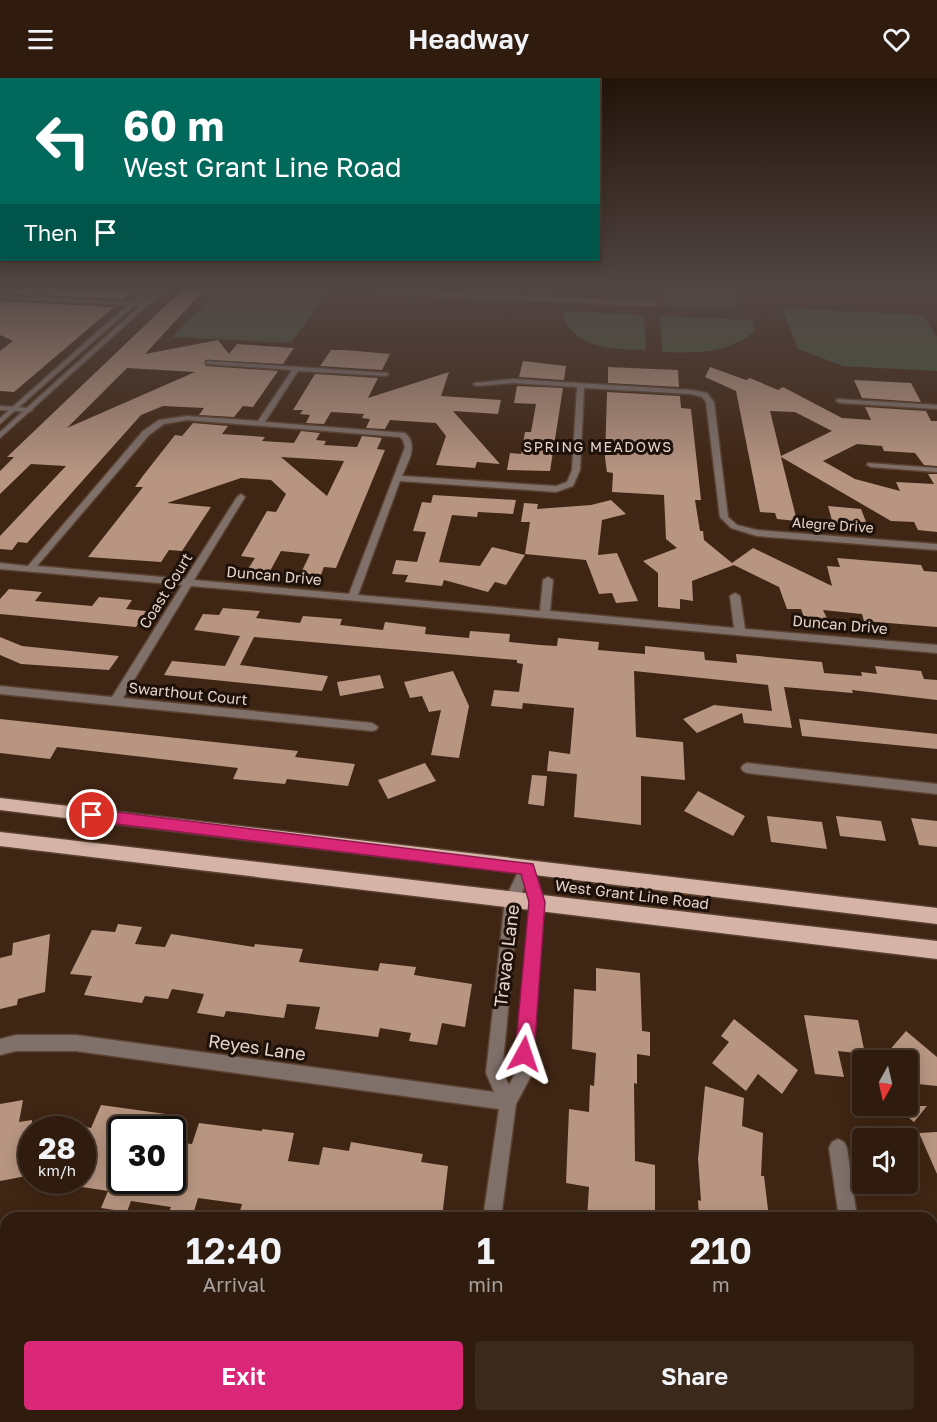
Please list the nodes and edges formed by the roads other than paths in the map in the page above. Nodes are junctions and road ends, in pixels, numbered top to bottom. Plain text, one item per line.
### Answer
1 (83, 349) edge
2 (97, 349) edge
3 (208, 363) dead end
4 (296, 369) junction
5 (386, 374) dead end
6 (477, 384) dead end
7 (581, 386) junction
8 (840, 401) dead end
9 (937, 407) edge
10 (0, 408) edge
11 (15, 409) junction
12 (29, 410) junction
13 (0, 422) edge
14 (261, 423) junction
15 (0, 436) edge
16 (872, 465) dead end
17 (937, 470) edge
18 (397, 478) junction
19 (241, 497) dead end
20 (937, 547) edge
21 (0, 566) edge
22 (30, 569) junction
23 (548, 580) dead end
24 (189, 583) junction
25 (735, 596) dead end
26 (352, 598) junction
27 (545, 615) junction
28 (740, 631) junction
29 (937, 649) edge
30 (0, 690) edge
31 (115, 701) junction
32 (372, 727) dead end
33 (747, 768) dead end
34 (937, 789) edge
35 (0, 804) edge
36 (0, 839) edge
37 (527, 868) junction
38 (512, 899) junction
39 (537, 902) junction
40 (937, 916) edge
41 (937, 950) edge
42 (0, 1047) edge
43 (508, 1102) junction
44 (838, 1148) dead end
45 (493, 1212) edge
46 (847, 1212) edge

1 - 11 street
2 - 12 street
3 - 4 street
4 - 5 street
4 - 14 street
6 - 7 street
7 - 18 street
7 - 20 street, Alegre Drive
8 - 9 street
10 - 11 street
11 - 12 street
11 - 13 street
12 - 15 street
14 - 18 street
14 - 22 street
16 - 17 street
18 - 26 street
19 - 24 street, Coast Court
21 - 22 street, Duncan Drive
22 - 24 street, Duncan Drive
23 - 27 street
24 - 26 street, Duncan Drive
24 - 31 street, Coast Court
25 - 28 street
26 - 27 street, Duncan Drive
27 - 28 street, Duncan Drive
28 - 29 street, Duncan Drive
30 - 31 street, Swarthout Court
31 - 32 street, Swarthout Court
33 - 34 street
35 - 37 main road, West Grant Line Road
36 - 38 main road, West Grant Line Road
37 - 38 street, Travao Lane
37 - 39 street, Travao Lane
37 - 40 main road, West Grant Line Road
38 - 39 main road, West Grant Line Road
38 - 43 street, Travao Lane
39 - 41 main road, West Grant Line Road
39 - 43 street, Travao Lane
42 - 43 street, Reyes Lane
43 - 45 street, Travao Lane
44 - 46 street

